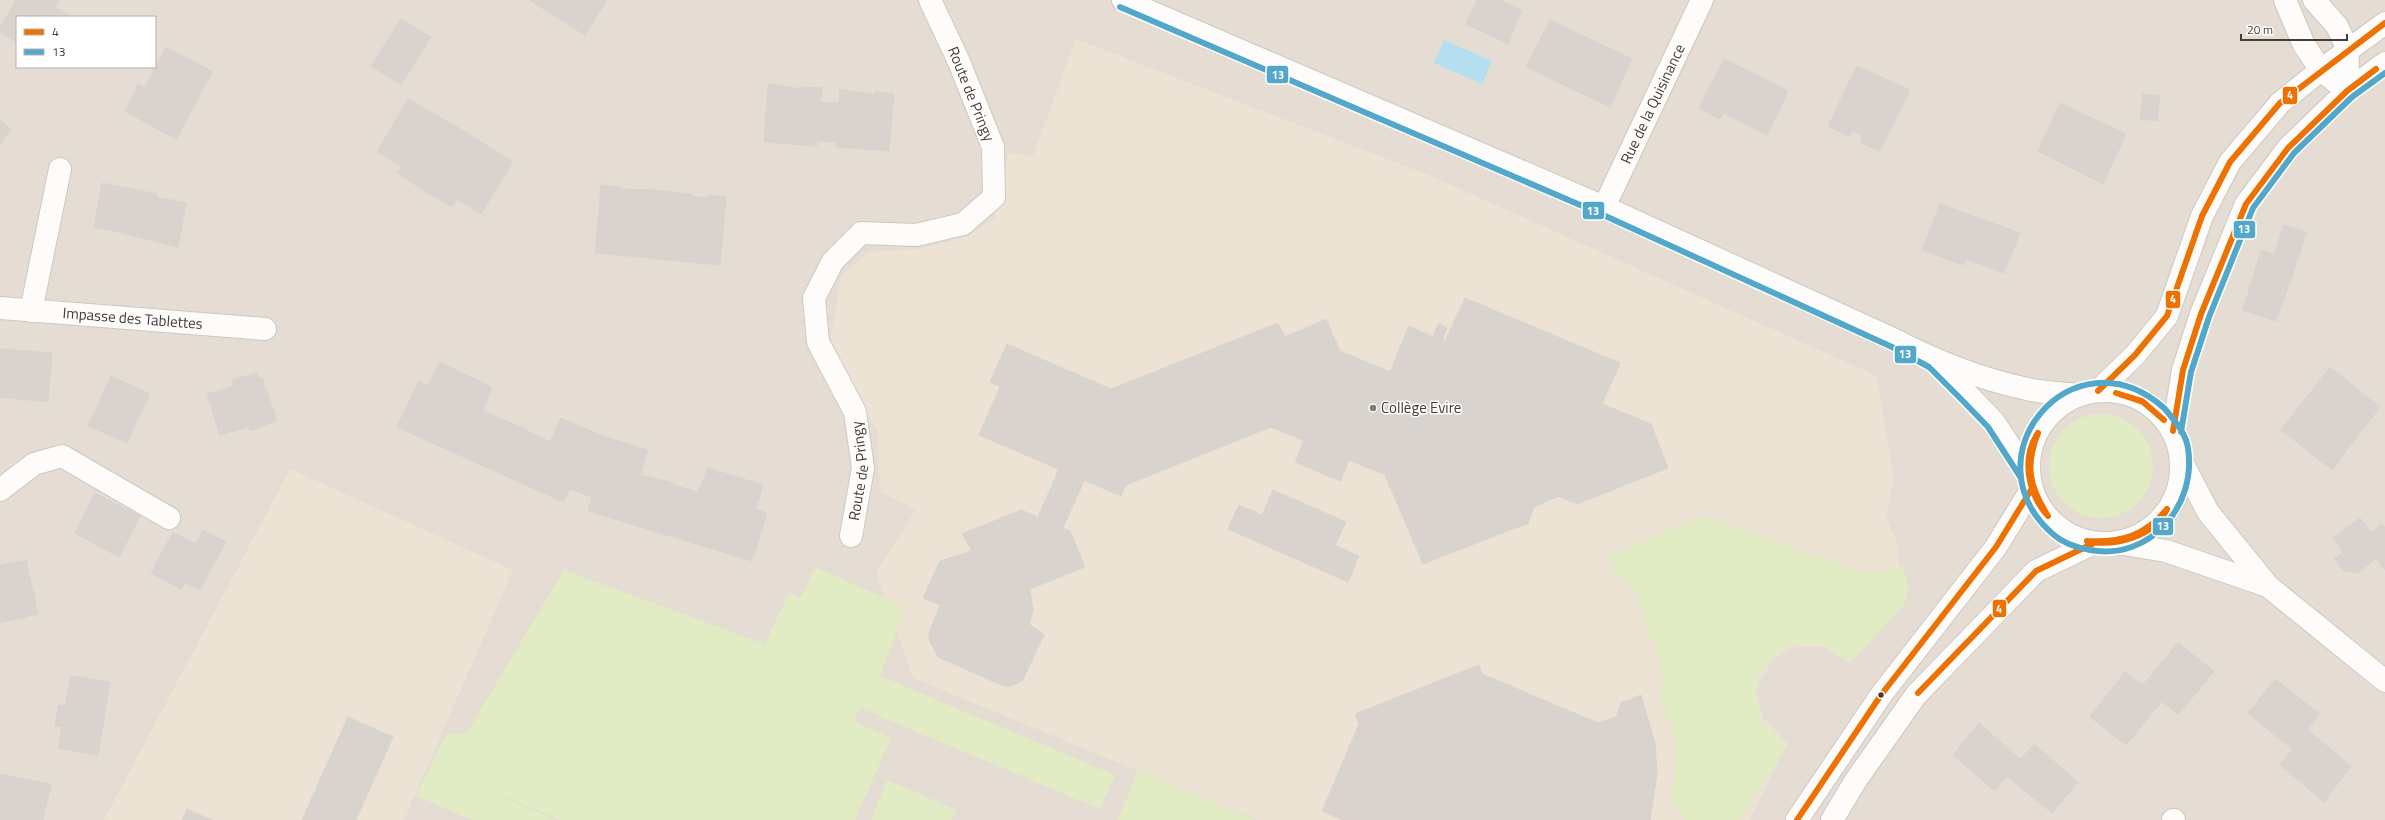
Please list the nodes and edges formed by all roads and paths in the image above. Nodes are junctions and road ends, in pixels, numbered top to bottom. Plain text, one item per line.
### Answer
1 (930, 0) edge
2 (1123, 0) edge
3 (1702, 0) edge
4 (2285, 0) edge
5 (2314, 0) edge
6 (1159, 7) edge
7 (2385, 23) edge
8 (2348, 50) junction
9 (2385, 62) edge
10 (2320, 70) junction
11 (2347, 91) junction
12 (60, 168) dead end
13 (1604, 207) junction
14 (0, 308) edge
15 (31, 311) junction
16 (265, 329) dead end
17 (1934, 360) junction
18 (2088, 393) junction
19 (2173, 431) junction
20 (2181, 460) junction
21 (2030, 482) junction
22 (0, 490) edge
23 (169, 518) dead end
24 (851, 536) dead end
25 (2094, 543) junction
26 (2117, 543) junction
27 (2268, 586) junction
28 (2385, 681) edge
29 (1797, 820) edge
30 (1832, 820) edge

1 - 24 street, Route de Pringy
2 - 6 street
3 - 13 street, Rue de la Quisinance
4 - 10 street
5 - 8 street
6 - 13 street
7 - 8 street
8 - 10 street
8 - 11 street
9 - 11 street
10 - 11 street
10 - 18 street
11 - 19 street
12 - 15 street
13 - 17 street
14 - 15 street, Impasse des Tablettes
15 - 16 street, Impasse des Tablettes
17 - 18 street
17 - 21 street
18 - 19 street
18 - 21 street
19 - 20 street
20 - 26 street
20 - 27 street
21 - 25 street
21 - 29 street
22 - 23 street
25 - 26 street
25 - 30 street
26 - 27 street
27 - 28 street

